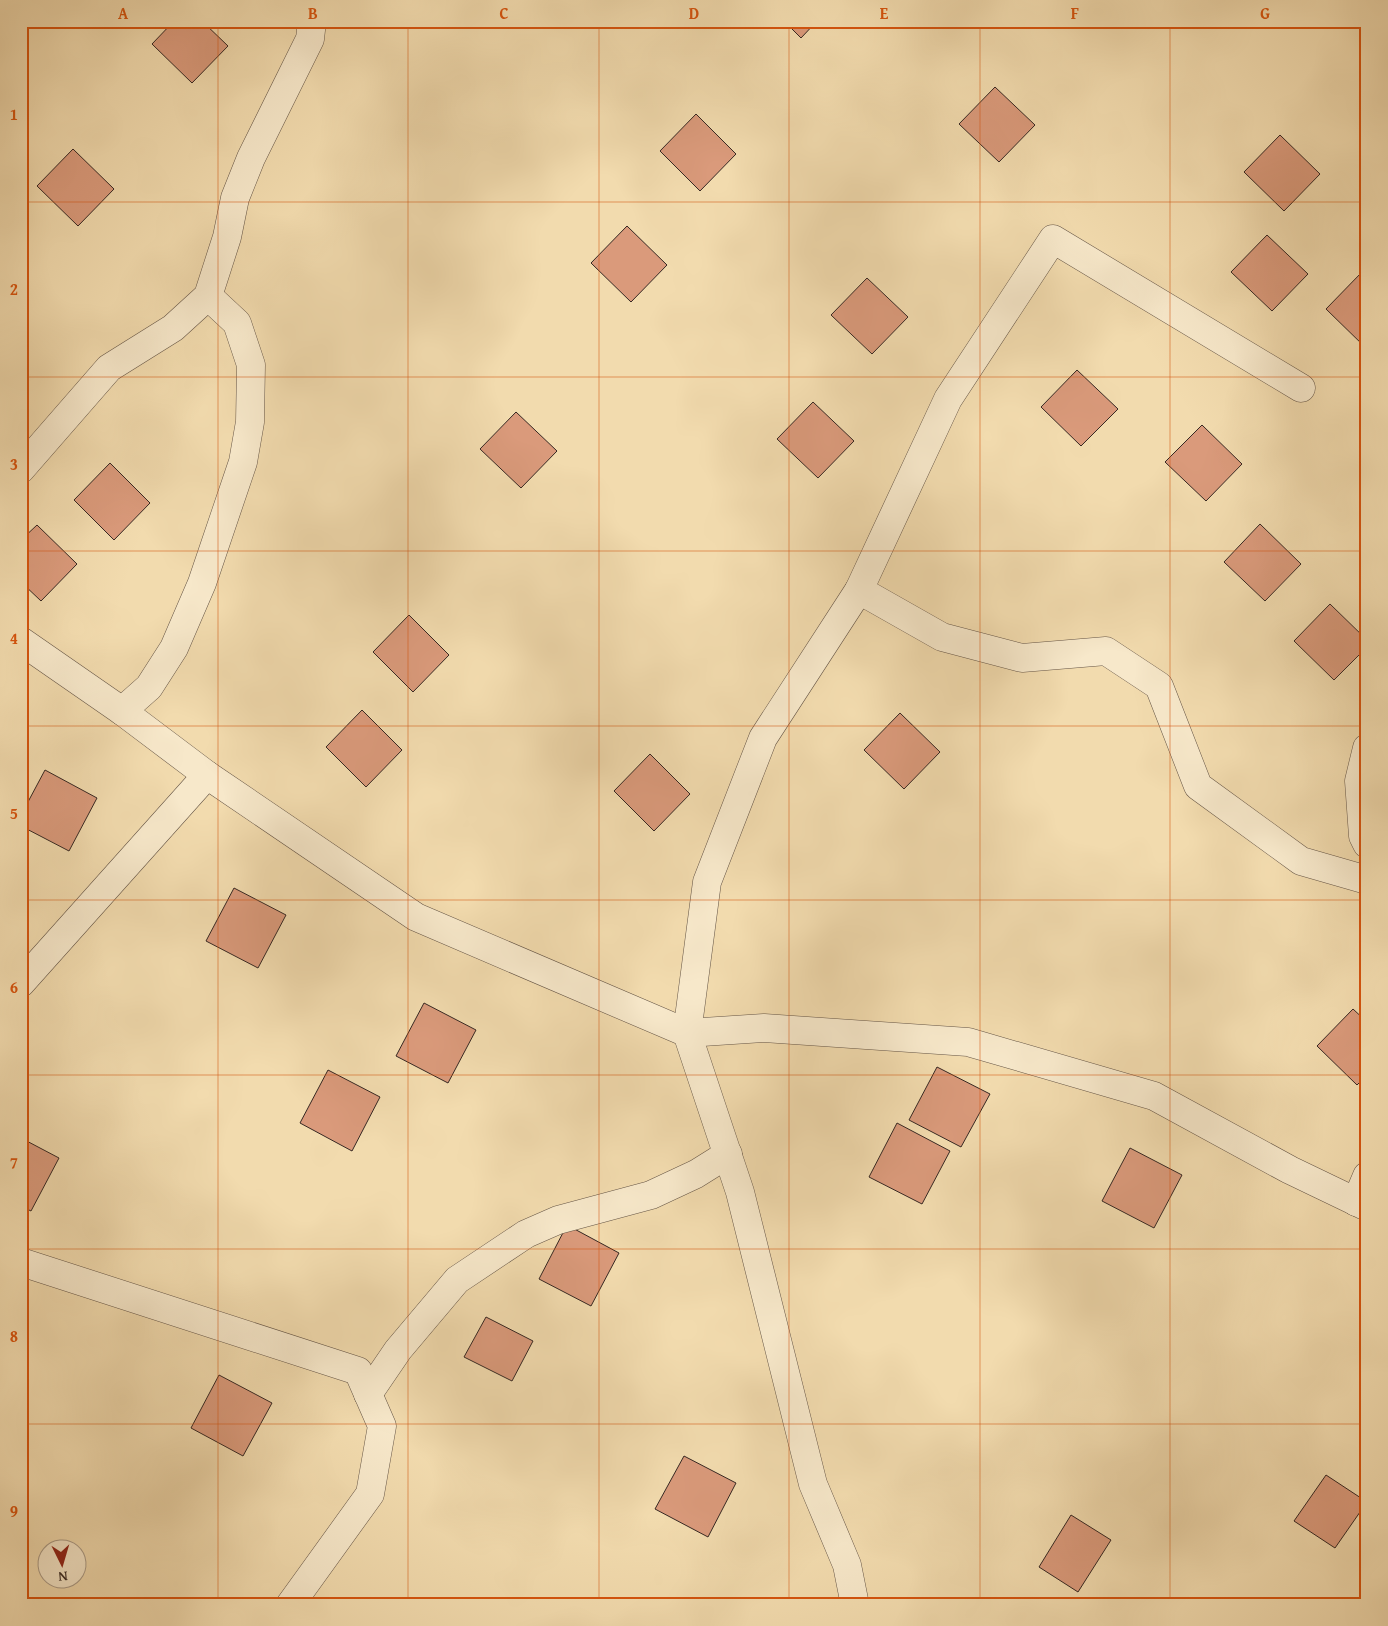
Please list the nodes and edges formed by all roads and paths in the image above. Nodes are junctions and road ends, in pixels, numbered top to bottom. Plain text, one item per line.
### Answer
1 (312, 21) edge
2 (208, 296) junction
3 (1301, 388) dead end
4 (21, 469) edge
5 (859, 590) junction
6 (21, 641) edge
7 (122, 711) junction
8 (1367, 748) edge
9 (207, 775) junction
10 (1367, 844) edge
11 (1367, 880) edge
12 (21, 983) edge
13 (687, 1033) junction
14 (728, 1154) junction
15 (1367, 1176) edge
16 (1361, 1205) edge
17 (21, 1262) edge
18 (368, 1394) junction
19 (290, 1605) edge
20 (855, 1605) edge

1 - 2 lane
2 - 4 lane
2 - 7 lane
3 - 5 lane
5 - 11 lane
5 - 13 lane
6 - 7 lane
7 - 9 lane
8 - 10 lane
9 - 12 lane
9 - 13 lane
13 - 14 lane
13 - 16 lane
14 - 18 lane
14 - 20 lane
15 - 16 lane
17 - 18 lane
18 - 19 lane

